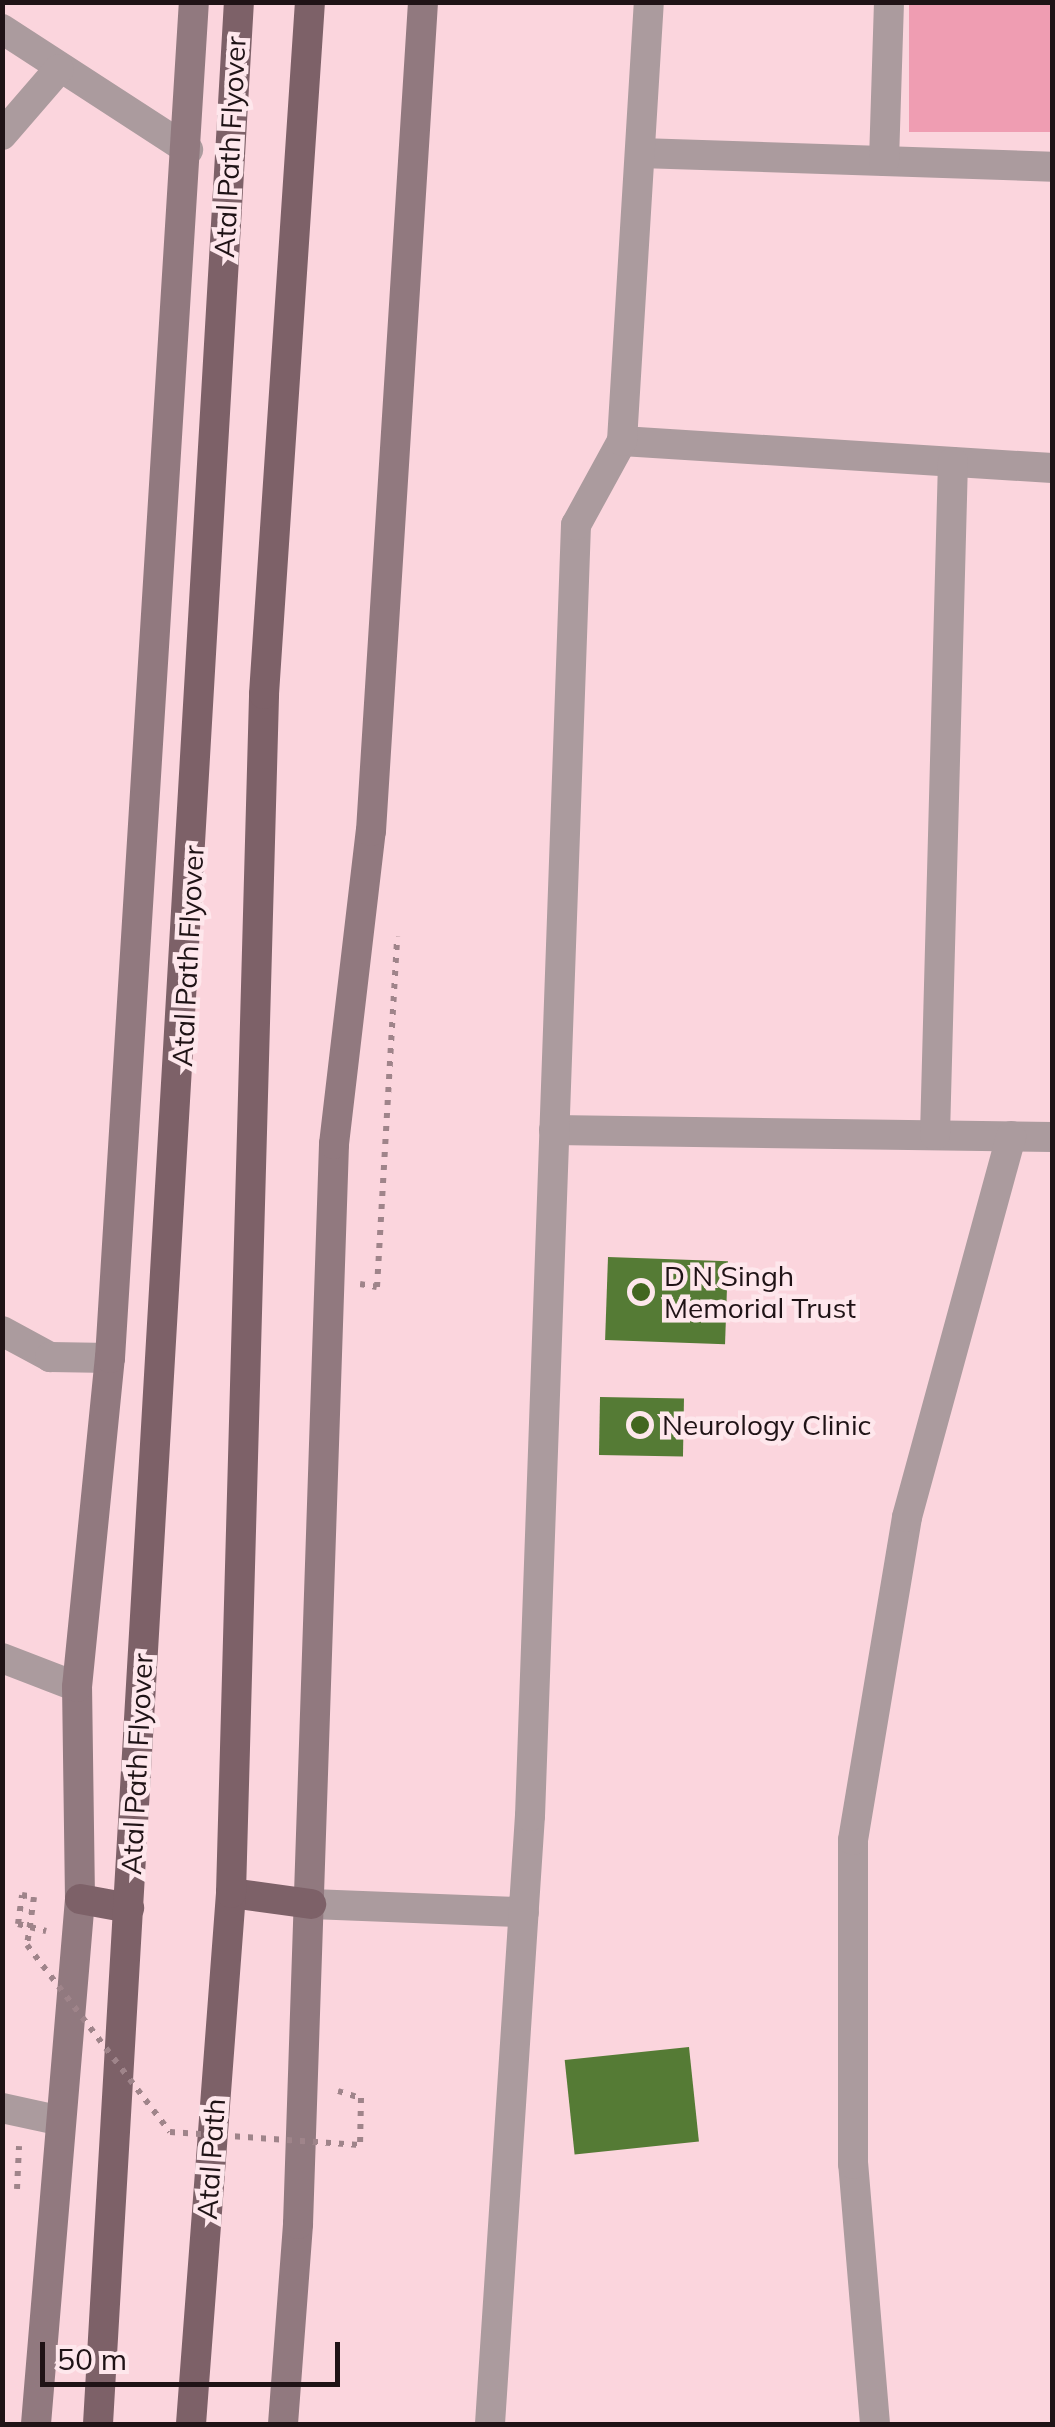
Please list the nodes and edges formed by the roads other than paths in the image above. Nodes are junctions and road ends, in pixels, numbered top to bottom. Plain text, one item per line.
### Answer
1 (194, 2) edge
2 (239, 2) edge
3 (310, 2) edge
4 (424, 2) edge
5 (649, 2) edge
6 (889, 2) edge
7 (2, 29) edge
8 (58, 69) junction
9 (2, 135) edge
10 (188, 150) junction
11 (640, 153) junction
12 (884, 161) junction
13 (1052, 167) edge
14 (622, 441) junction
15 (953, 462) junction
16 (1052, 468) edge
17 (554, 1130) junction
18 (935, 1135) junction
19 (1011, 1136) junction
20 (1052, 1136) edge
21 (2, 1331) edge
22 (110, 1358) junction
23 (2, 1658) edge
24 (77, 1687) junction
25 (230, 1892) junction
26 (80, 1900) junction
27 (311, 1904) junction
28 (128, 1908) junction
29 (524, 1912) junction
30 (2, 2108) edge
31 (57, 2120) junction
32 (36, 2424) edge
33 (98, 2424) edge
34 (191, 2424) edge
35 (283, 2424) edge
36 (490, 2424) edge
37 (875, 2424) edge

1 - 10 street
2 - 28 main road, Atal Path Flyover
3 - 25 main road
4 - 27 street
5 - 11 street
6 - 12 street
7 - 8 street
8 - 9 street
8 - 10 street
10 - 22 street
11 - 12 street
11 - 14 street
12 - 13 street
14 - 15 street
14 - 17 street
15 - 16 street
15 - 18 street
17 - 18 street
17 - 29 street
18 - 19 street
19 - 20 street
19 - 37 street
21 - 22 street
22 - 24 street
23 - 24 street
24 - 26 street
25 - 27 main road
25 - 34 main road, Atal Path
26 - 28 main road
26 - 31 street
27 - 29 street
27 - 35 street
28 - 33 main road
29 - 36 street
30 - 31 street
31 - 32 street

